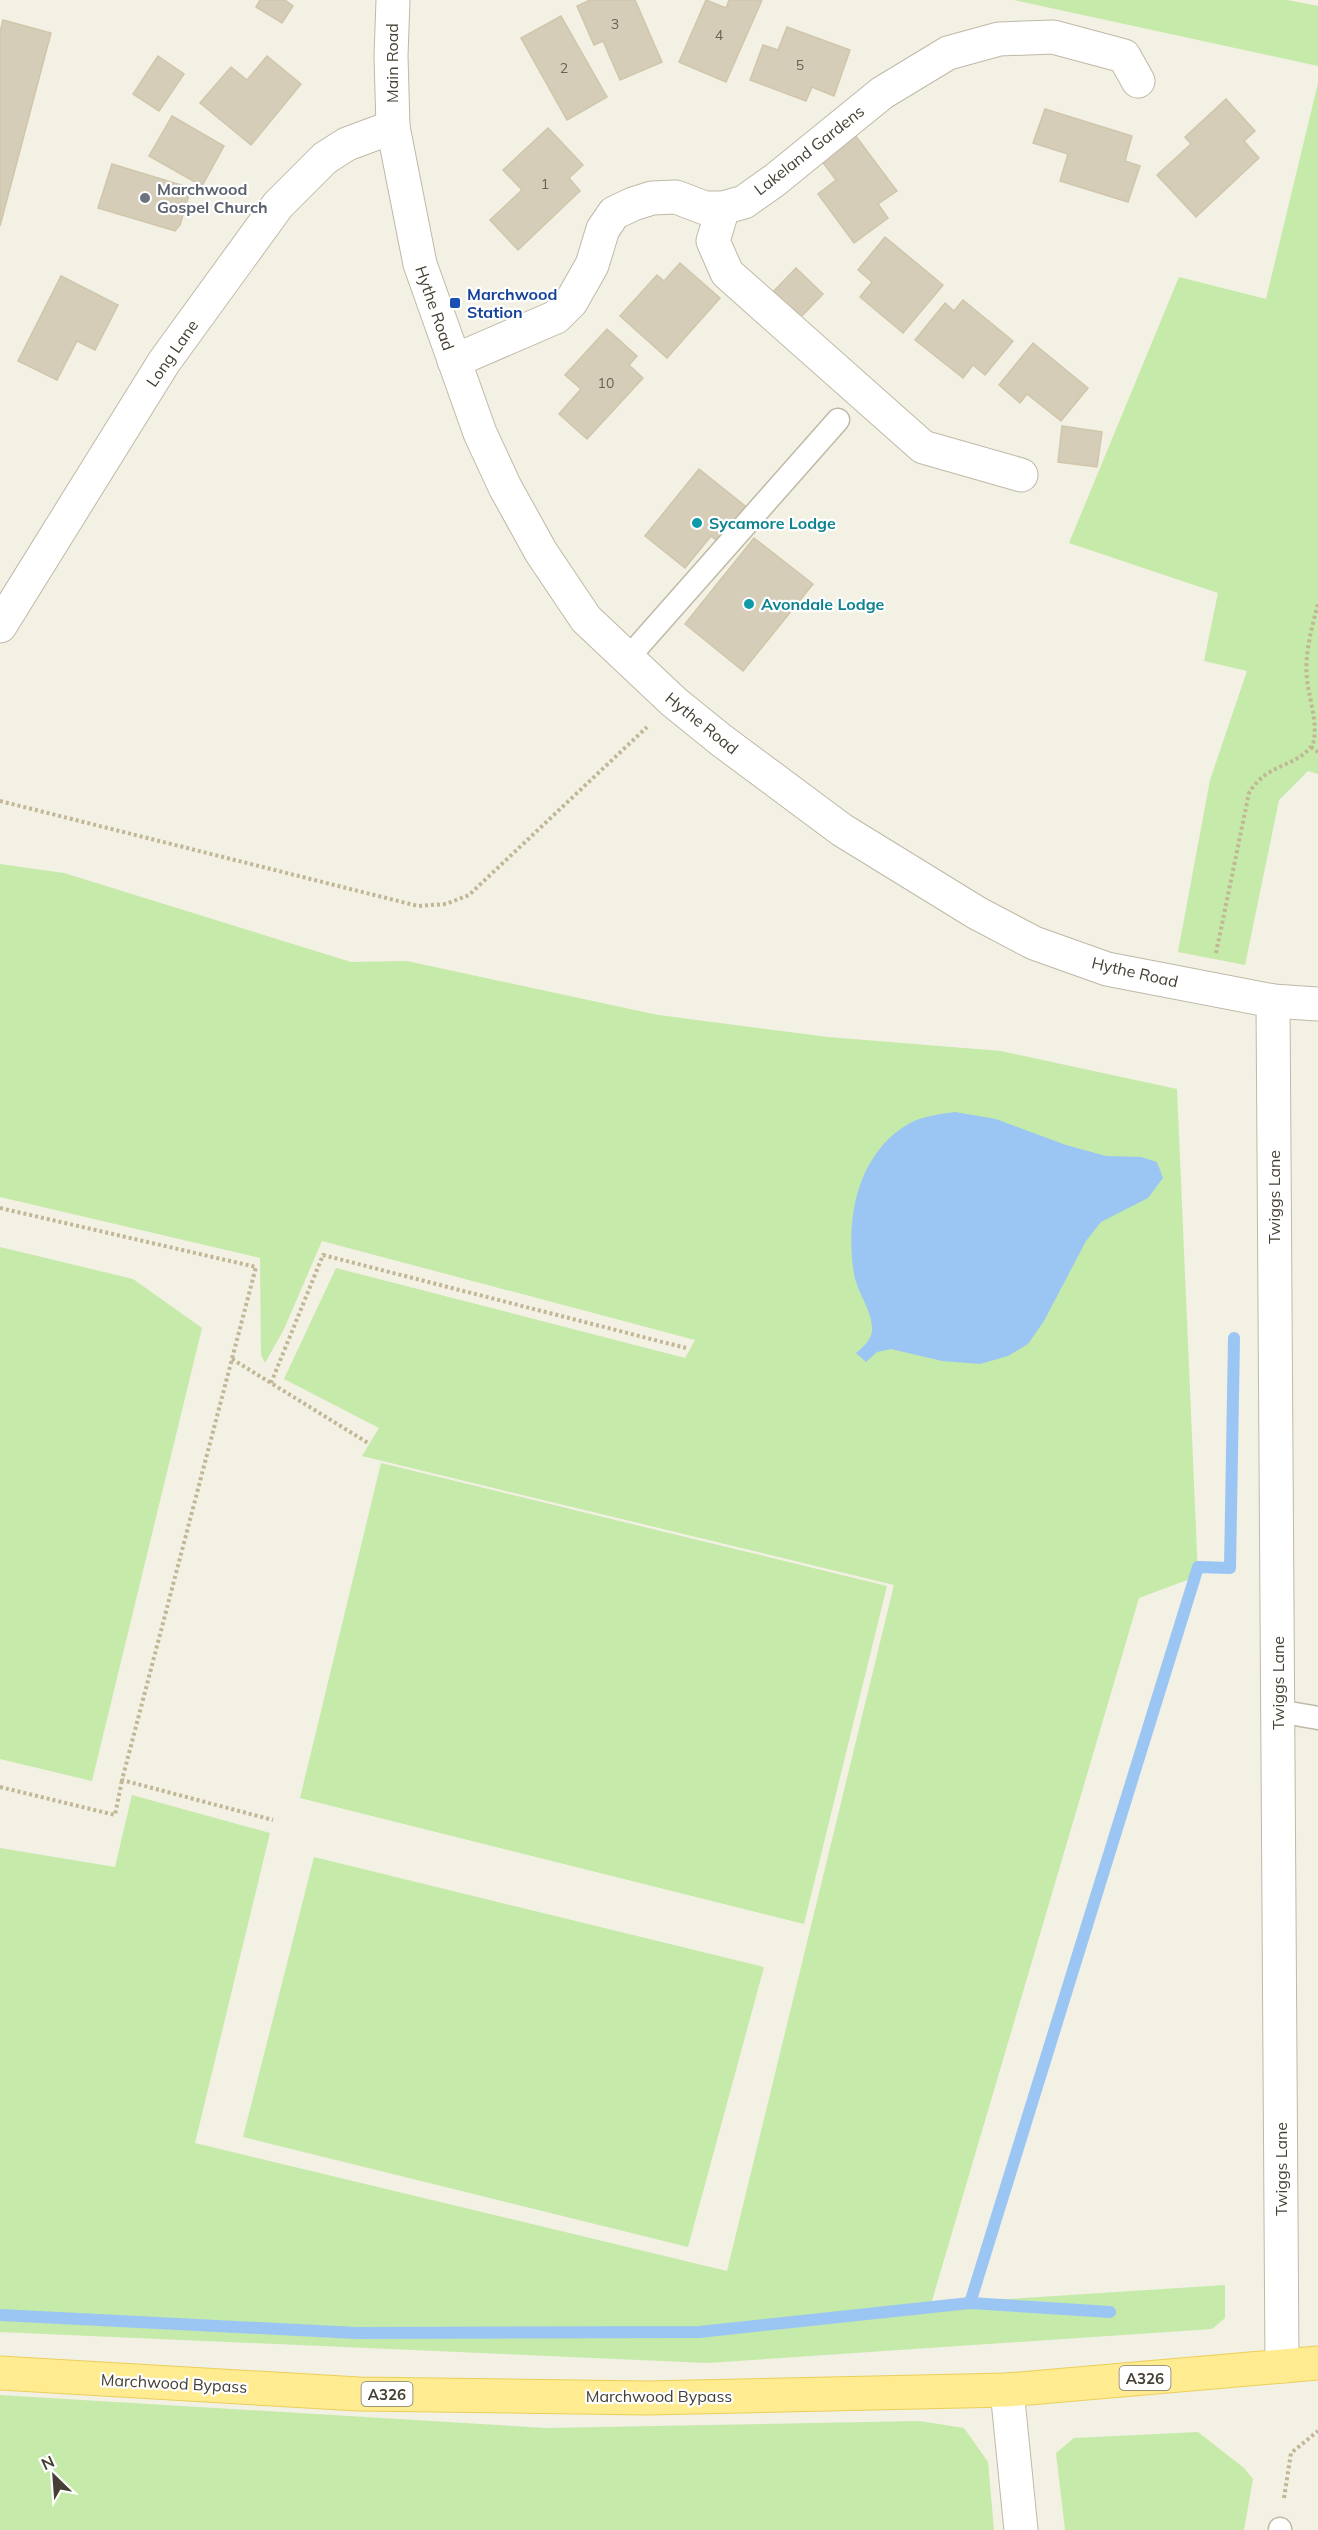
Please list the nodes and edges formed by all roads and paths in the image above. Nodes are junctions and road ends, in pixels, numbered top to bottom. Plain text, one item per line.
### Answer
1 (393, 0) edge
2 (1138, 81) dead end
3 (393, 127) junction
4 (723, 208) junction
5 (454, 361) junction
6 (838, 420) dead end
7 (1022, 475) dead end
8 (1318, 604) edge
9 (0, 626) edge
10 (627, 659) junction
11 (674, 702) junction
12 (1311, 747) junction
13 (1318, 752) edge
14 (0, 801) edge
15 (1209, 988) junction
16 (1273, 1001) junction
17 (1318, 1004) edge
18 (0, 1208) edge
19 (686, 1348) dead end
20 (232, 1359) junction
21 (272, 1383) junction
22 (368, 1443) dead end
23 (1278, 1712) junction
24 (1318, 1718) edge
25 (122, 1780) junction
26 (0, 1787) edge
27 (273, 1820) dead end
28 (1318, 2363) edge
29 (1282, 2366) junction
30 (0, 2373) edge
31 (1007, 2390) junction
32 (1318, 2431) edge
33 (1280, 2529) edge
34 (1021, 2530) edge

1 - 3 street, Main Road
2 - 4 street, Lakeland Gardens
3 - 5 street, Hythe Road
3 - 9 street, Long Lane
4 - 5 street, Lakeland Gardens
4 - 7 street
5 - 10 street, Hythe Road
6 - 10 lane
8 - 12 path
10 - 11 street, Hythe Road
11 - 14 path
11 - 15 street, Hythe Road
12 - 13 path
12 - 15 path
15 - 16 street, Hythe Road
16 - 17 street, Hythe Road
16 - 23 street, Twiggs Lane
18 - 20 path
19 - 21 path
20 - 21 path
20 - 25 path
21 - 22 path
23 - 24 lane
23 - 29 street, Twiggs Lane
25 - 26 path
25 - 27 path
28 - 29 main road, Marchwood Bypass / A326
29 - 31 main road, Marchwood Bypass / A326
30 - 31 main road, Marchwood Bypass / A326
31 - 34 street
32 - 33 path

